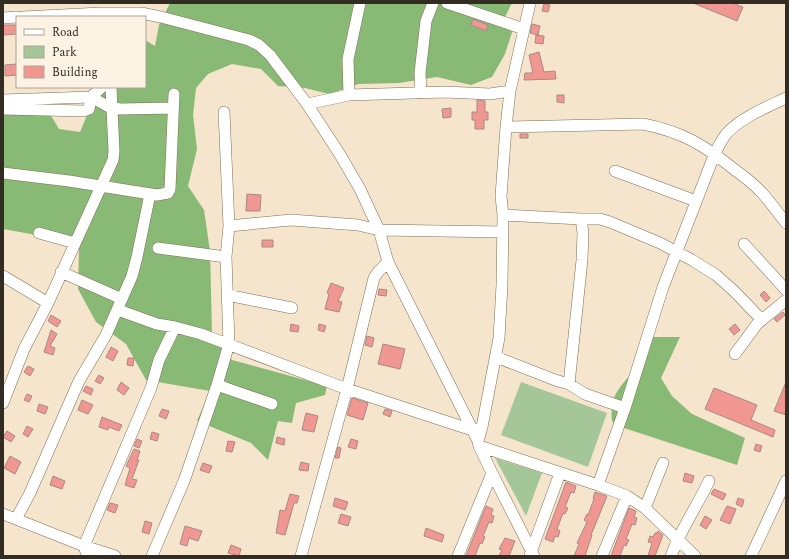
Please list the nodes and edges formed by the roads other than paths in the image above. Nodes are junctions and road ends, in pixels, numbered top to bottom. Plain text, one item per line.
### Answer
1 (360, 3) edge
2 (433, 3) edge
3 (447, 3) edge
4 (530, 3) edge
5 (114, 11) edge
6 (38, 16) edge
7 (16, 17) edge
8 (3, 18) edge
9 (524, 29) junction
10 (101, 88) edge
11 (111, 88) edge
12 (510, 91) junction
13 (421, 93) junction
14 (174, 94) dead end
15 (349, 95) junction
16 (91, 98) junction
17 (786, 98) edge
18 (3, 100) edge
19 (307, 104) junction
20 (111, 107) junction
21 (174, 108) junction
22 (3, 109) edge
23 (224, 112) dead end
24 (506, 127) junction
25 (715, 153) junction
26 (616, 171) dead end
27 (3, 173) edge
28 (100, 187) junction
29 (150, 194) junction
30 (696, 201) junction
31 (503, 215) junction
32 (581, 219) junction
33 (786, 223) edge
34 (229, 226) junction
35 (379, 230) junction
36 (502, 232) junction
37 (39, 233) dead end
38 (75, 243) junction
39 (744, 244) dead end
40 (158, 248) dead end
41 (676, 251) junction
42 (226, 257) junction
43 (388, 262) junction
44 (61, 272) junction
45 (3, 276) edge
46 (786, 290) edge
47 (227, 295) junction
48 (122, 299) junction
49 (786, 300) edge
50 (48, 303) junction
51 (292, 308) dead end
52 (118, 310) junction
53 (761, 320) junction
54 (175, 327) junction
55 (229, 344) junction
56 (735, 354) dead end
57 (496, 357) junction
58 (7, 384) edge
59 (568, 384) junction
60 (217, 385) junction
61 (347, 389) junction
62 (3, 403) edge
63 (272, 404) dead end
64 (625, 408) junction
65 (477, 428) junction
66 (479, 443) junction
67 (662, 463) dead end
68 (492, 473) junction
69 (560, 473) junction
70 (710, 481) dead end
71 (598, 485) junction
72 (785, 486) edge
73 (627, 496) junction
74 (645, 508) junction
75 (3, 514) edge
76 (16, 519) junction
77 (677, 539) junction
78 (87, 551) edge
79 (532, 554) edge
80 (115, 556) edge
81 (152, 556) edge
82 (301, 556) edge
83 (458, 556) edge
84 (602, 556) edge
85 (671, 556) edge
86 (695, 556) edge
87 (752, 556) edge

1 - 15 street
2 - 13 street
3 - 9 street
4 - 9 street
5 - 6 street
5 - 19 street
7 - 8 street
9 - 12 street
10 - 16 street
11 - 20 street
12 - 13 street
12 - 24 street
13 - 15 street
14 - 21 street
15 - 19 street
16 - 18 street
16 - 20 street
16 - 22 street
17 - 25 street
19 - 35 street
20 - 21 street
20 - 28 street
21 - 29 street
23 - 34 street
24 - 25 street
24 - 31 street
25 - 30 street
25 - 33 street
26 - 30 street
27 - 28 street
28 - 29 street
28 - 38 street
29 - 48 street
30 - 41 street
31 - 32 street
31 - 36 street
32 - 41 street
32 - 59 street
34 - 35 street
34 - 42 street
35 - 36 street
35 - 43 street
36 - 57 street
37 - 38 street
38 - 44 street
39 - 46 street
40 - 42 street
41 - 53 street
41 - 64 street
42 - 47 street
43 - 61 street
43 - 65 street
44 - 48 street
44 - 50 street
45 - 50 street
47 - 51 street
47 - 55 street
48 - 52 street
49 - 53 street
50 - 58 street
52 - 54 street
52 - 76 street
53 - 56 street
54 - 55 street
54 - 78 street
55 - 60 street
55 - 61 street
57 - 59 street
57 - 65 street
58 - 62 street
59 - 64 street
60 - 63 street
60 - 81 street
61 - 65 street
61 - 82 street
64 - 71 street
65 - 66 street
66 - 68 street
66 - 69 street
67 - 74 street
68 - 79 street
68 - 83 street
69 - 71 street
69 - 79 street
70 - 77 street
71 - 73 street
72 - 87 street
73 - 74 street
73 - 84 street
74 - 77 street
75 - 76 street
76 - 78 street
77 - 85 street
77 - 86 street
78 - 80 street

